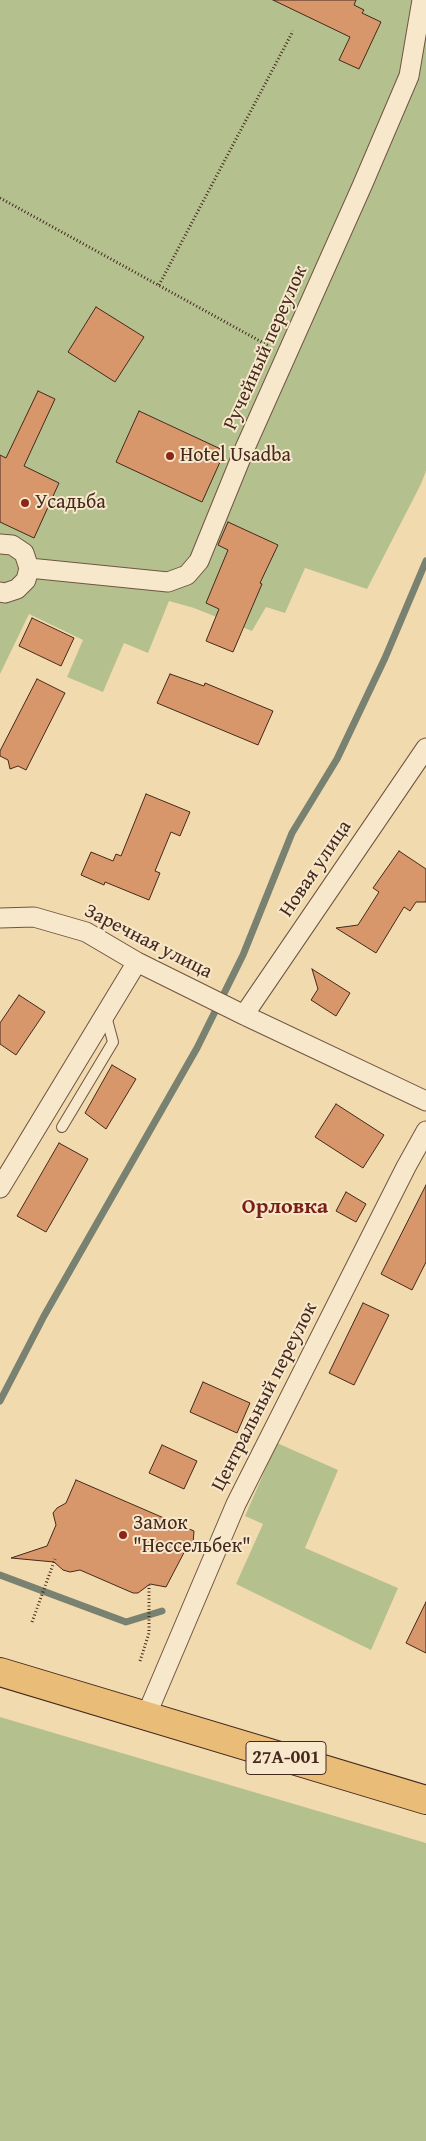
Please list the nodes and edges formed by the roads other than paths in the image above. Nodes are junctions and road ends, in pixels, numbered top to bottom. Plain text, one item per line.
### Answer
1 (422, 0) edge
2 (0, 544) edge
3 (29, 568) junction
4 (0, 592) edge
5 (426, 748) edge
6 (0, 918) edge
7 (137, 962) junction
8 (244, 1015) junction
9 (106, 1016) junction
10 (426, 1101) edge
11 (62, 1127) dead end
12 (426, 1131) edge
13 (0, 1188) edge
14 (0, 1672) edge
15 (146, 1716) junction
16 (426, 1800) edge

1 - 3 street, Ручейный переулок
2 - 3 street
3 - 4 street
5 - 8 street, Новая улица
6 - 7 street, Заречная улица
7 - 8 street, Заречная улица
7 - 9 street
8 - 10 street, Заречная улица
9 - 11 lane
9 - 13 street
12 - 15 street, Центральный переулок
14 - 15 main road, 27А-001
15 - 16 main road, 27А-001

